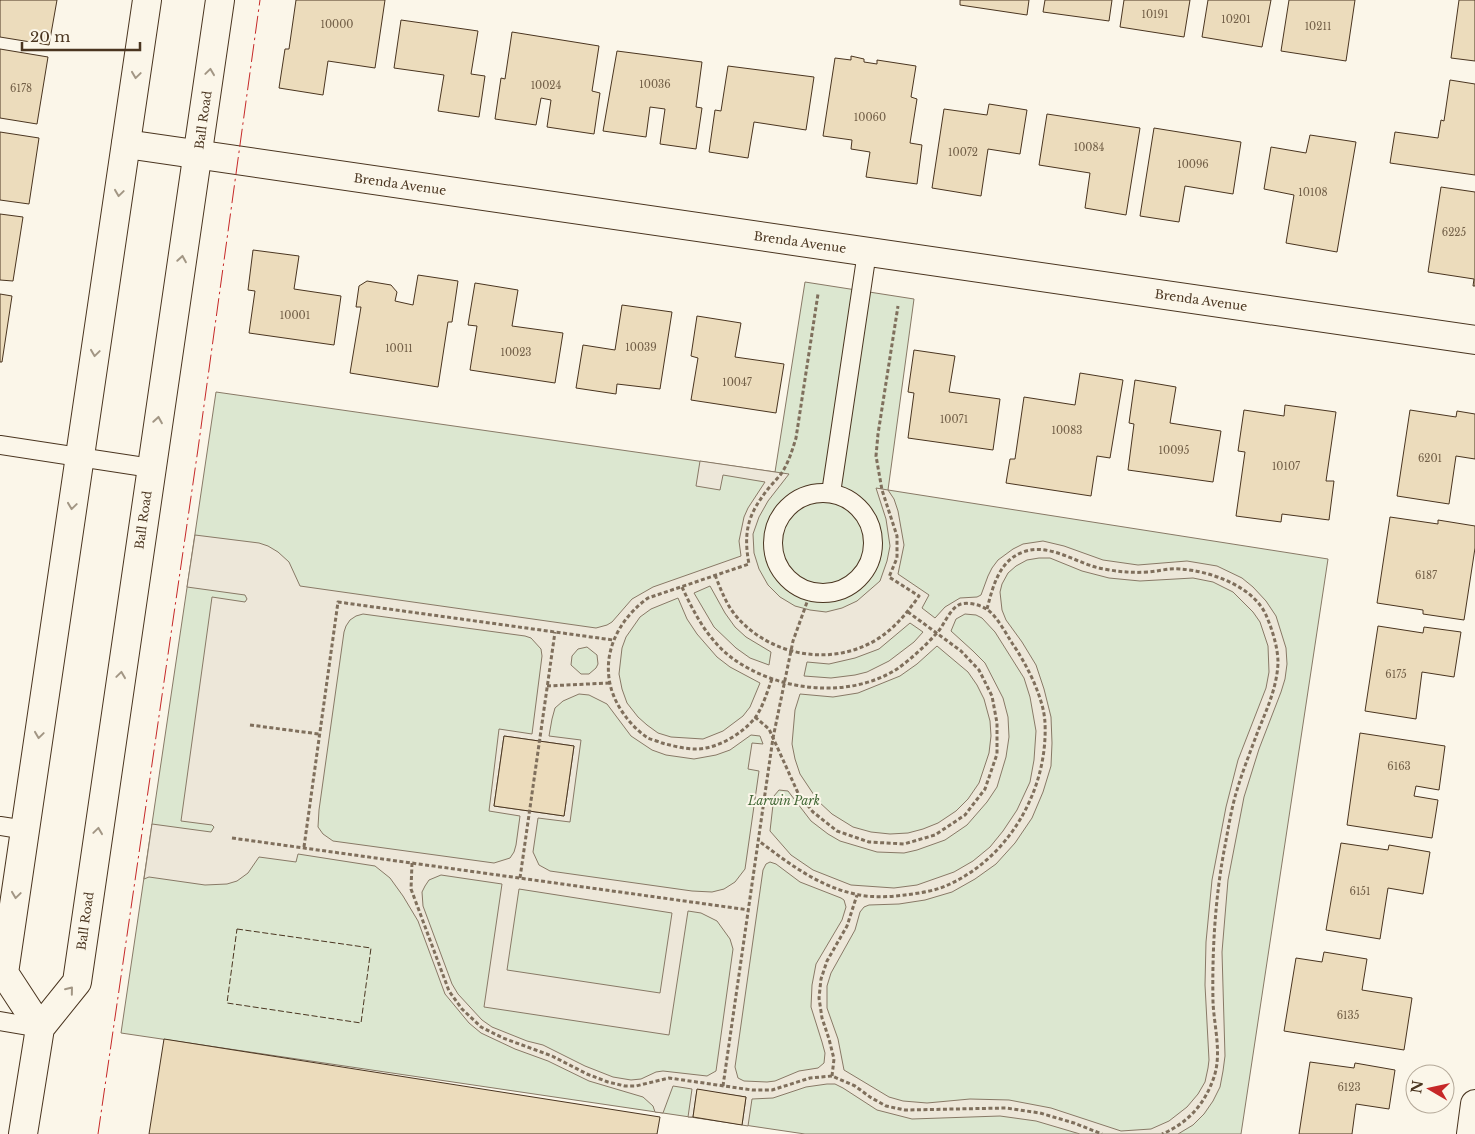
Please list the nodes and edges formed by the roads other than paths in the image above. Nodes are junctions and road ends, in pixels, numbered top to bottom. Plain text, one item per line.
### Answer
1 (147, 0) edge
2 (220, 0) edge
3 (126, 144) junction
4 (198, 155) junction
5 (867, 252) junction
6 (1475, 340) edge
7 (0, 445) edge
8 (80, 457) junction
9 (151, 468) junction
10 (831, 494) junction
11 (13, 828) edge
12 (0, 1021) edge
13 (40, 1028) junction
14 (1475, 1104) edge
15 (23, 1134) edge
16 (1471, 1134) edge

1 -> 3 main road
4 -> 2 main road, Ball Road
3 - 4 main road, Brenda Avenue
3 -> 8 main road
4 - 5 main road, Brenda Avenue
9 -> 4 main road, Ball Road
5 - 6 main road, Brenda Avenue
5 - 10 lane
7 - 8 lane
8 - 9 lane
8 -> 11 main road
13 -> 9 main road, Ball Road
10 - 10 lane
11 -> 13 main road
12 - 13 lane
13 - 15 main road, Ball Road
14 - 16 main road

